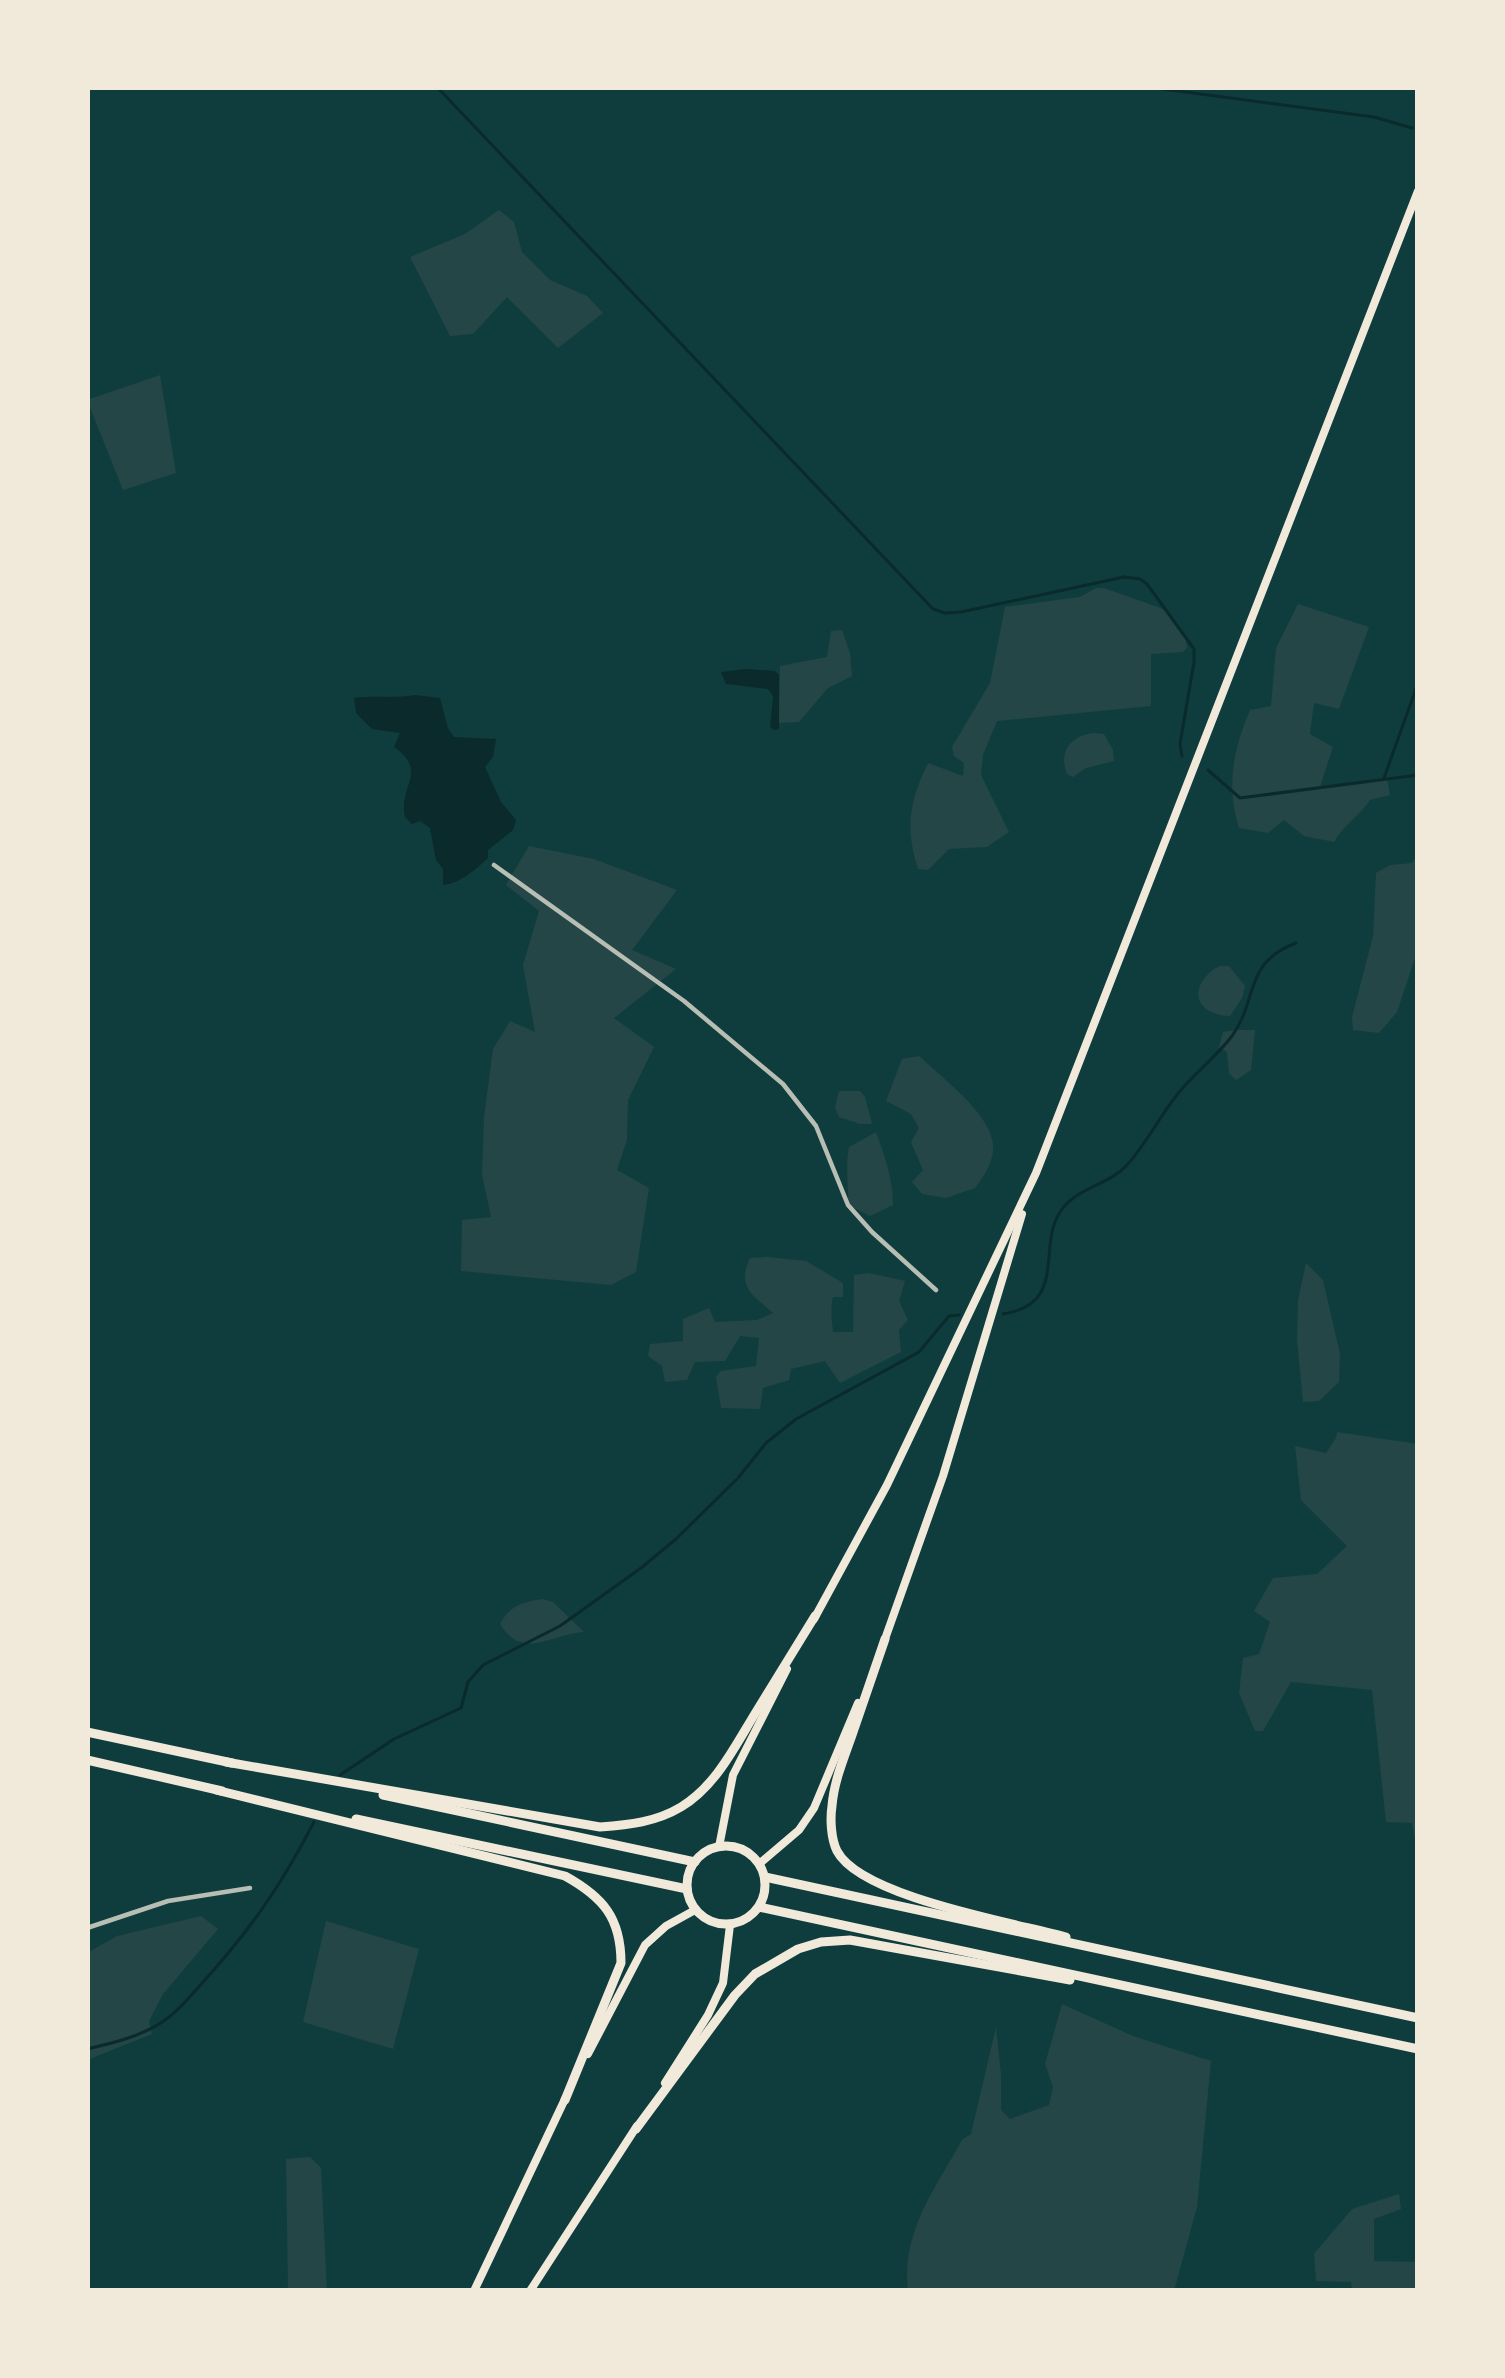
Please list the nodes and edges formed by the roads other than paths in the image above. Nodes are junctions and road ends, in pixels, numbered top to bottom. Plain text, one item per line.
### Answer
1 (1418, 190) edge
2 (494, 865) dead end
3 (1029, 1190) junction
4 (936, 1290) dead end
5 (815, 1616) junction
6 (885, 1639) junction
7 (87, 1732) edge
8 (87, 1760) edge
9 (226, 1762) junction
10 (217, 1790) junction
11 (719, 1847) junction
12 (695, 1862) junction
13 (759, 1864) junction
14 (765, 1876) junction
15 (250, 1888) dead end
16 (687, 1889) junction
17 (759, 1907) junction
18 (695, 1910) junction
19 (730, 1924) junction
20 (87, 1928) edge
21 (1181, 1968) junction
22 (1175, 1997) junction
23 (1418, 2018) edge
24 (1418, 2049) edge
25 (565, 2100) junction
26 (635, 2129) junction
27 (474, 2291) edge
28 (530, 2291) edge

1 - 3 main road
2 - 4 street
3 - 5 main road
3 - 6 main road
5 - 9 highway
5 - 11 main road
6 - 13 main road
6 - 21 highway
7 - 9 highway
8 - 10 highway
9 - 12 highway
10 - 16 highway
10 - 25 highway
11 - 12 highway
11 - 13 highway
12 - 16 highway
13 - 14 highway
14 - 17 highway
14 - 21 highway
15 - 20 street
16 - 18 highway
17 - 19 highway
17 - 22 highway
18 - 19 highway
18 - 25 main road
19 - 26 main road
21 - 23 highway
22 - 24 highway
22 - 26 highway
25 - 27 main road
26 - 28 main road

